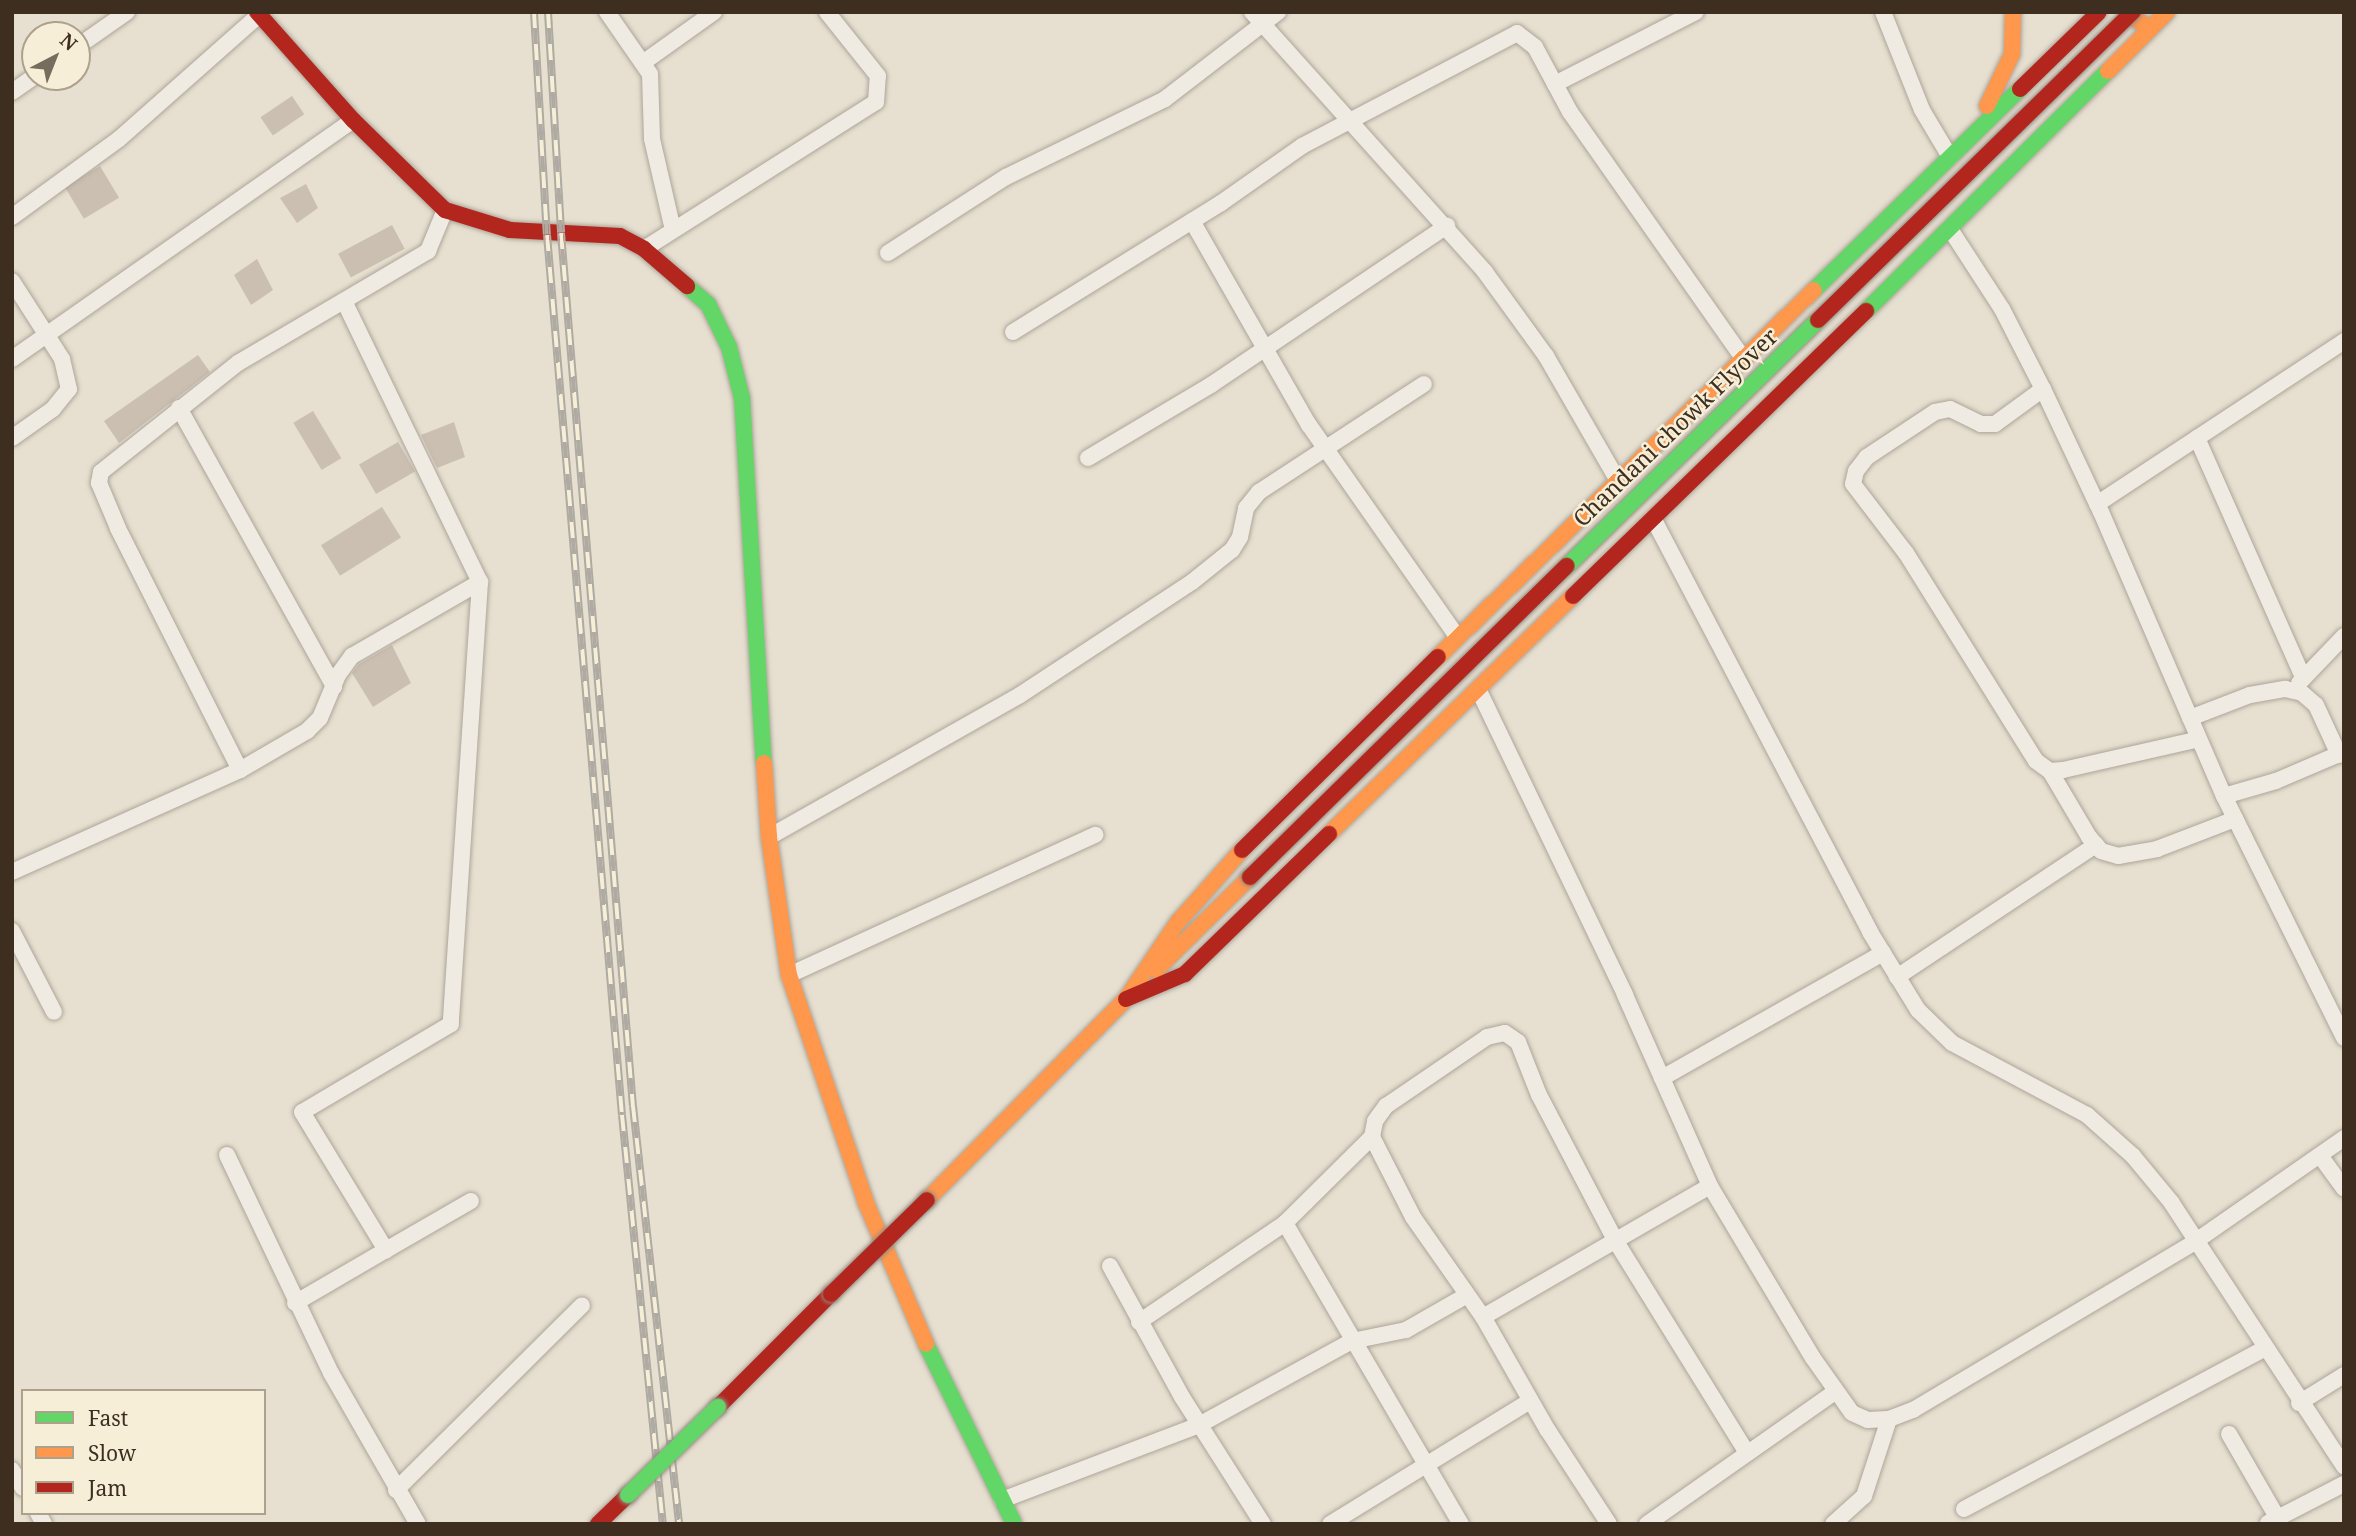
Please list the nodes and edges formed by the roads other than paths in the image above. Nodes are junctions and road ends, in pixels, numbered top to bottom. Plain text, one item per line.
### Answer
1 (127, 12) edge
2 (607, 12) edge
3 (714, 12) edge
4 (827, 12) edge
5 (1252, 12) edge
6 (1278, 12) edge
7 (1696, 12) edge
8 (1883, 12) edge
9 (2013, 12) edge
10 (2127, 12) edge
11 (2133, 12) edge
12 (2167, 12) edge
13 (258, 14) edge
14 (2094, 14) edge
15 (1265, 24) junction
16 (2150, 29) junction
17 (91, 37) edge
18 (2130, 48) junction
19 (644, 62) junction
20 (1555, 85) junction
21 (353, 120) junction
22 (1352, 123) junction
23 (1963, 145) junction
24 (1950, 157) junction
25 (445, 210) junction
26 (12, 217) edge
27 (1192, 221) junction
28 (1447, 226) junction
29 (1950, 229) junction
30 (673, 230) junction
31 (644, 249) junction
32 (888, 253) dead end
33 (12, 281) edge
34 (344, 301) junction
35 (1013, 332) dead end
36 (47, 335) junction
37 (2344, 341) edge
38 (1266, 349) junction
39 (1742, 357) junction
40 (12, 359) edge
41 (1424, 384) dead end
42 (2043, 389) junction
43 (179, 408) junction
44 (12, 438) edge
45 (2197, 438) junction
46 (1324, 447) junction
47 (1088, 458) dead end
48 (1617, 480) junction
49 (2097, 504) junction
50 (1654, 520) junction
51 (480, 582) junction
52 (1457, 636) junction
53 (2344, 636) edge
54 (2303, 677) junction
55 (334, 687) junction
56 (1479, 691) junction
57 (2294, 691) junction
58 (2190, 718) junction
59 (2199, 739) junction
60 (2341, 754) edge
61 (240, 770) junction
62 (2050, 771) junction
63 (2224, 796) junction
64 (2235, 819) junction
65 (1096, 835) dead end
66 (769, 837) junction
67 (2096, 845) junction
68 (12, 872) edge
69 (12, 931) edge
70 (1883, 953) junction
71 (789, 975) junction
72 (1897, 977) junction
73 (1126, 999) junction
74 (54, 1012) dead end
75 (2344, 1038) edge
76 (1662, 1078) junction
77 (1372, 1138) junction
78 (2344, 1138) edge
79 (227, 1155) dead end
80 (2322, 1157) junction
81 (1710, 1186) junction
82 (2344, 1189) edge
83 (471, 1202) dead end
84 (1285, 1223) junction
85 (1615, 1240) junction
86 (2196, 1241) junction
87 (386, 1250) junction
88 (1110, 1266) dead end
89 (1467, 1295) junction
90 (295, 1303) junction
91 (582, 1305) dead end
92 (1482, 1317) junction
93 (1139, 1322) junction
94 (1352, 1341) junction
95 (2264, 1349) junction
96 (2344, 1375) edge
97 (1835, 1392) junction
98 (1530, 1401) junction
99 (2299, 1403) junction
100 (1889, 1419) junction
101 (1199, 1425) junction
102 (2229, 1434) dead end
103 (1747, 1454) junction
104 (1424, 1463) junction
105 (2344, 1466) edge
106 (2344, 1484) edge
107 (396, 1490) junction
108 (1002, 1500) junction
109 (1964, 1509) dead end
110 (2273, 1521) edge
111 (418, 1524) edge
112 (598, 1524) edge
113 (1014, 1524) edge
114 (1264, 1524) edge
115 (1330, 1524) edge
116 (1461, 1524) edge
117 (1609, 1524) edge
118 (1647, 1524) edge
119 (1833, 1524) edge

1 - 17 street
2 - 19 street
3 - 19 street
4 - 30 street
5 - 15 street
6 - 15 street
7 - 20 street
8 - 24 street
9 - 23 main road
10 - 16 main road
11 - 73 main road, Chandani chowk Flyover, bridge
12 - 16 main road
13 - 21 main road
13 - 26 street
14 - 18 main road
14 - 23 main road
15 - 22 street
15 - 32 street
16 - 18 main road
18 - 29 main road
19 - 30 street
20 - 22 street
20 - 39 street
21 - 25 main road
21 - 36 street
22 - 27 street
22 - 28 street
23 - 24 main road
24 - 39 main road
25 - 31 main road
25 - 34 street
27 - 35 street
27 - 38 street
28 - 38 street
28 - 48 street
29 - 42 street
29 - 50 main road
30 - 31 street
31 - 66 main road
33 - 36 street
34 - 43 street
34 - 51 street
36 - 40 street
36 - 44 street
37 - 45 street
38 - 46 street
38 - 47 street
39 - 48 main road
41 - 46 street
42 - 49 street
42 - 62 street
43 - 55 street
43 - 61 street
45 - 49 street
45 - 54 street
46 - 52 street
46 - 66 street
48 - 52 main road
49 - 58 street
50 - 56 main road
50 - 70 street
51 - 55 street
51 - 87 street
52 - 73 main road
53 - 54 street
54 - 57 street
55 - 61 street
56 - 73 main road
56 - 76 street
57 - 58 street
57 - 60 street
58 - 59 street
59 - 62 street
59 - 63 street
60 - 63 street
61 - 68 street
62 - 67 street
63 - 64 street
64 - 67 street
64 - 75 street
65 - 71 street
66 - 71 main road
67 - 72 street
69 - 74 street
70 - 72 street
70 - 76 street
71 - 108 main road
72 - 86 street
73 - 112 main road, bridge
76 - 81 street
77 - 84 street
77 - 85 street
77 - 89 street
78 - 80 street
79 - 90 street
80 - 82 street
80 - 86 street
81 - 85 street
81 - 97 street
83 - 87 street
84 - 93 street
84 - 94 street
85 - 92 street
85 - 103 street
86 - 95 street
86 - 100 street
87 - 90 street
88 - 93 street
89 - 92 street
89 - 94 street
90 - 107 street
91 - 107 street
92 - 98 street
93 - 101 street
94 - 101 street
94 - 104 street
95 - 99 street
95 - 109 street
96 - 99 street
97 - 100 street
97 - 103 street
98 - 104 street
98 - 117 street
99 - 105 street
100 - 119 street
101 - 108 street
101 - 114 street
102 - 110 street
103 - 118 street
104 - 115 street
104 - 116 street
106 - 110 street
107 - 111 street
108 - 113 main road

